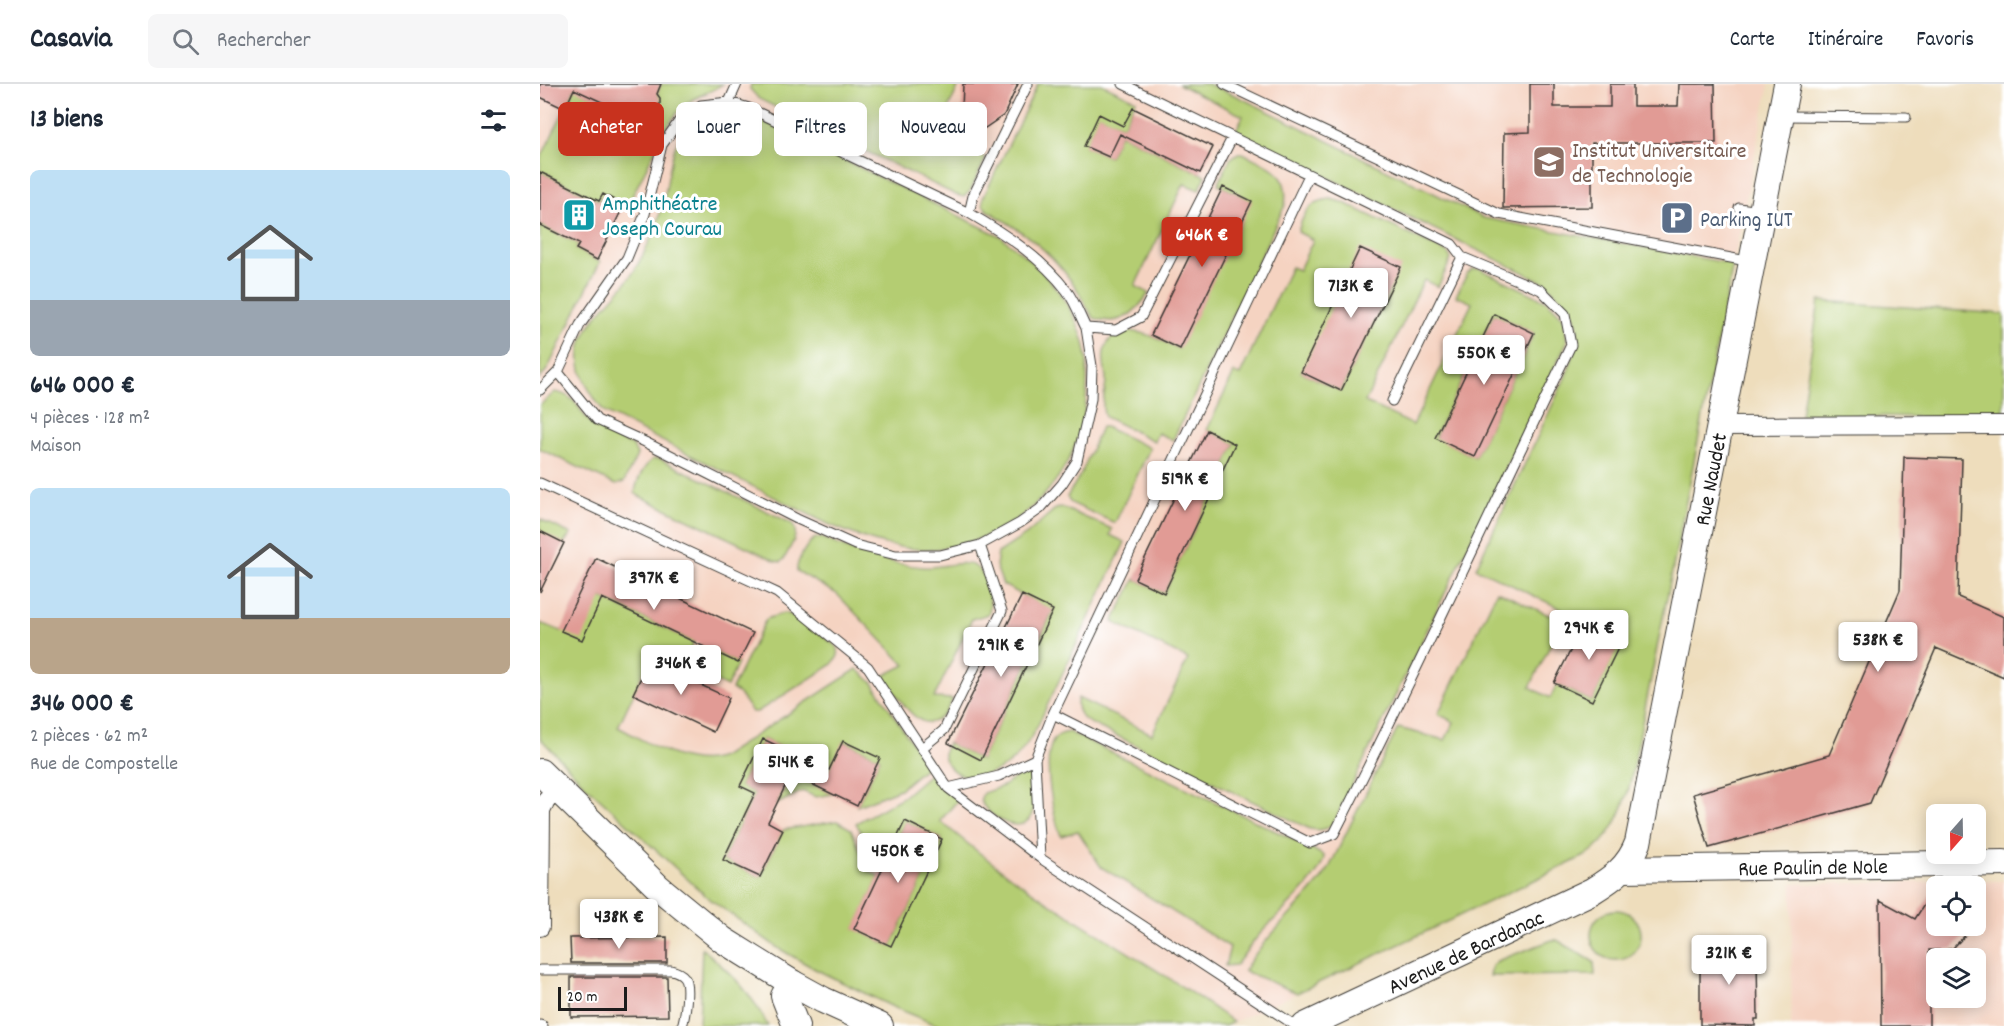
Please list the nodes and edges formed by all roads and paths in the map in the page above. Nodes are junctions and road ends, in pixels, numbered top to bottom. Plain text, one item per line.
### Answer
1 (738, 84) edge
2 (1028, 84) edge
3 (1123, 84) edge
4 (1224, 84) edge
5 (1787, 84) edge
6 (729, 102) edge
7 (762, 114) edge
8 (1781, 116) junction
9 (1906, 117) dead end
10 (676, 125) edge
11 (1232, 138) junction
12 (1309, 175) junction
13 (969, 213) junction
14 (1462, 257) junction
15 (1752, 262) junction
16 (1086, 328) junction
17 (558, 372) junction
18 (540, 390) edge
19 (1392, 401) dead end
20 (2004, 425) edge
21 (1720, 426) junction
22 (540, 483) edge
23 (980, 545) junction
24 (1053, 714) junction
25 (922, 748) junction
26 (1035, 759) junction
27 (548, 781) edge
28 (948, 788) junction
29 (1040, 858) junction
30 (2004, 862) edge
31 (1623, 869) junction
32 (540, 927) edge
33 (540, 970) edge
34 (792, 983) junction
35 (681, 1026) edge
36 (796, 1026) edge
37 (880, 1026) edge
38 (1296, 1026) edge
39 (1305, 1026) edge

1 - 6 lane
2 - 13 lane
3 - 11 lane
4 - 15 lane
5 - 8 street, Rue Naudet
7 - 13 lane
8 - 9 lane
8 - 15 street, Rue Naudet
10 - 17 lane
11 - 12 lane
11 - 16 lane
12 - 14 lane
12 - 24 lane
13 - 16 lane
14 - 19 lane
14 - 24 lane
15 - 21 street, Rue Naudet
16 - 23 lane
17 - 18 lane
17 - 23 lane
20 - 21 street
21 - 31 street, Rue Naudet
22 - 25 lane
23 - 25 lane
24 - 26 lane
25 - 28 lane
26 - 28 lane
26 - 29 lane
27 - 32 street
27 - 34 street
28 - 29 lane
29 - 38 lane
30 - 31 street, Rue Paulin de Nole
31 - 39 street, Avenue de Bardanac
33 - 35 lane
34 - 36 street
34 - 37 street

